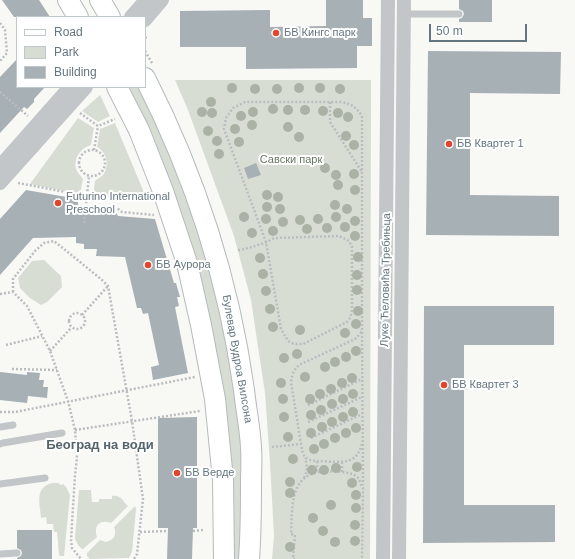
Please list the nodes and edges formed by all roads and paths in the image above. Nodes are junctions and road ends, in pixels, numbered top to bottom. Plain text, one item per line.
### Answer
1 (68, 0) edge
2 (100, 0) edge
3 (146, 0) edge
4 (162, 0) edge
5 (388, 0) edge
6 (404, 0) edge
7 (404, 14) junction
8 (459, 14) dead end
9 (77, 16) edge
10 (109, 16) edge
11 (133, 16) edge
12 (146, 19) edge
13 (0, 23) edge
14 (0, 61) edge
15 (146, 80) edge
16 (69, 88) edge
17 (85, 88) edge
18 (118, 88) edge
19 (0, 92) edge
20 (330, 102) junction
21 (69, 106) junction
22 (130, 110) junction
23 (29, 117) dead end
24 (98, 126) junction
25 (94, 150) junction
26 (0, 166) edge
27 (362, 172) junction
28 (89, 176) junction
29 (18, 182) dead end
30 (0, 183) edge
31 (87, 196) junction
32 (86, 207) junction
33 (159, 216) dead end
34 (84, 223) dead end
35 (266, 242) junction
36 (238, 250) dead end
37 (108, 286) junction
38 (14, 292) junction
39 (0, 294) edge
40 (82, 315) junction
41 (71, 328) junction
42 (362, 330) junction
43 (42, 336) junction
44 (6, 345) dead end
45 (50, 351) junction
46 (12, 369) dead end
47 (57, 370) junction
48 (195, 377) dead end
49 (362, 379) junction
50 (127, 390) junction
51 (362, 397) junction
52 (68, 401) junction
53 (308, 405) dead end
54 (200, 411) dead end
55 (0, 412) edge
56 (362, 414) junction
57 (132, 421) junction
58 (308, 422) dead end
59 (13, 425) dead end
60 (0, 427) edge
61 (74, 430) junction
62 (62, 433) dead end
63 (312, 438) dead end
64 (363, 443) junction
65 (0, 444) edge
66 (301, 444) junction
67 (272, 447) dead end
68 (305, 458) junction
69 (317, 461) junction
70 (342, 462) junction
71 (317, 472) junction
72 (342, 472) junction
73 (45, 478) dead end
74 (304, 478) junction
75 (0, 484) edge
76 (363, 488) junction
77 (204, 530) dead end
78 (168, 531) dead end
79 (193, 531) dead end
80 (140, 532) junction
81 (17, 553) dead end
82 (0, 554) edge
83 (80, 559) edge
84 (134, 559) edge
85 (224, 559) edge
86 (249, 559) edge
87 (295, 559) edge
88 (362, 559) edge
89 (383, 559) edge
90 (399, 559) edge

1 - 9 main road
2 - 10 main road
3 - 11 street
4 - 12 street
5 - 89 street, Луке Ћеловића Требињца
6 - 7 street, Луке Ћеловића Требињца
7 - 8 lane
7 - 90 street, Луке Ћеловића Требињца
13 - 14 path
15 - 86 main road, Булевар Вудроа Вилсона
16 - 26 street
17 - 21 street
18 - 22 main road
19 - 23 path
20 - 27 path
20 - 27 path
20 - 35 path
21 - 24 path
21 - 30 street
22 - 24 path
22 - 85 main road
24 - 25 path
25 - 28 path
25 - 28 path
27 - 42 path
28 - 31 path
29 - 31 path
31 - 32 path
32 - 33 path
32 - 34 path
35 - 35 path
35 - 36 path
37 - 38 path
37 - 40 path
37 - 50 path
38 - 39 path
38 - 43 path
40 - 41 path
40 - 41 path
41 - 45 path
42 - 49 path
42 - 66 path
43 - 44 path
43 - 45 path
45 - 47 path
46 - 47 path
47 - 52 path
48 - 50 path
49 - 51 path
49 - 53 path
50 - 52 path
50 - 57 path
51 - 56 path
51 - 58 path
52 - 55 path
52 - 61 path
54 - 57 path
56 - 63 path
56 - 64 path
57 - 61 path
57 - 80 path
59 - 60 lane
61 - 83 path
62 - 65 lane
64 - 70 path
64 - 76 path
66 - 67 path
66 - 68 path
68 - 69 path
68 - 74 path
69 - 70 path
69 - 71 path
70 - 72 path
71 - 72 path
71 - 74 path
72 - 76 path
73 - 75 lane
74 - 87 path
76 - 88 path
77 - 79 path
78 - 80 path
80 - 84 path
81 - 82 lane

